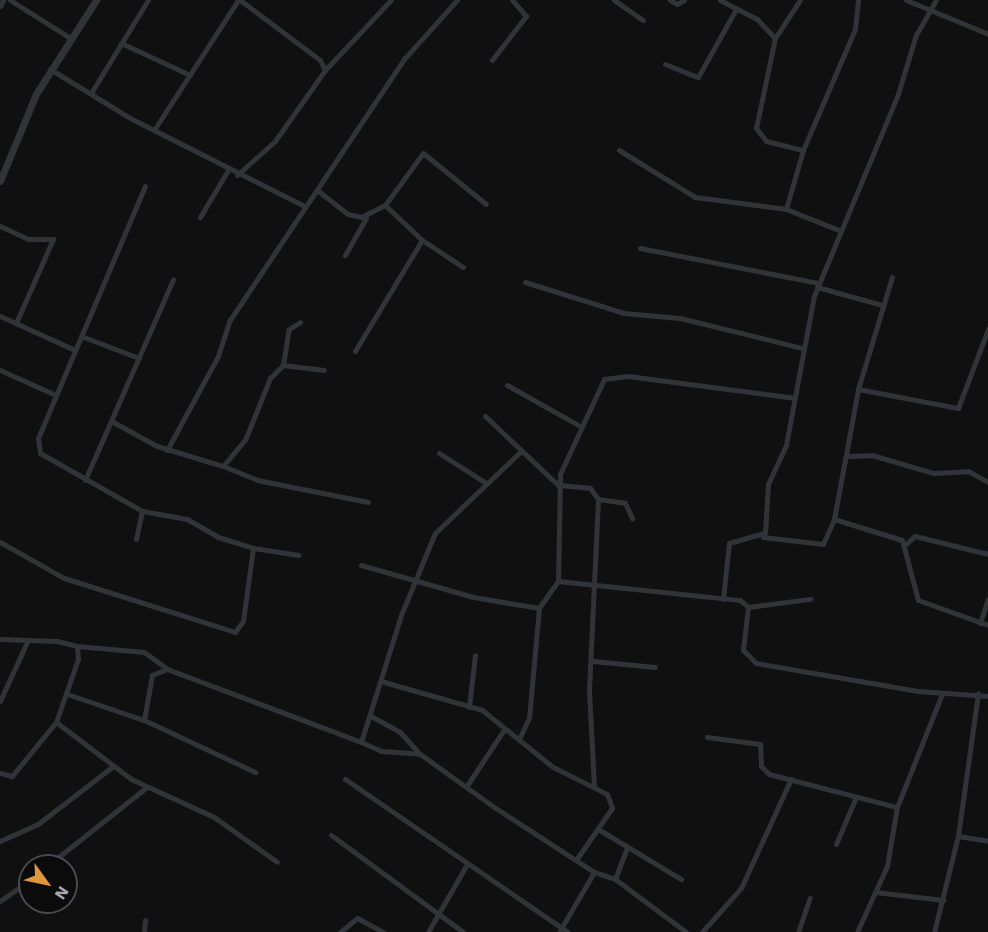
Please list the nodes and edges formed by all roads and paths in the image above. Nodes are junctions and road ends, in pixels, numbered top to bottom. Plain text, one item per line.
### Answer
1 (3, 0) edge
2 (10, 0) edge
3 (96, 0) edge
4 (148, 0) edge
5 (239, 0) edge
6 (391, 0) edge
7 (457, 0) edge
8 (512, 0) edge
9 (614, 0) edge
10 (670, 0) edge
11 (684, 0) edge
12 (720, 0) edge
13 (800, 0) edge
14 (858, 0) edge
15 (906, 0) edge
16 (936, 0) edge
17 (0, 6) edge
18 (736, 9) junction
19 (930, 11) junction
20 (643, 20) dead end
21 (988, 34) edge
22 (70, 38) junction
23 (775, 38) junction
24 (121, 43) junction
25 (492, 60) dead end
26 (665, 64) dead end
27 (50, 69) junction
28 (325, 70) junction
29 (190, 75) junction
30 (91, 93) junction
31 (154, 130) junction
32 (619, 150) dead end
33 (803, 150) junction
34 (228, 170) junction
35 (237, 175) junction
36 (0, 181) edge
37 (146, 186) dead end
38 (317, 190) junction
39 (486, 204) dead end
40 (385, 205) junction
41 (304, 206) junction
42 (786, 209) junction
43 (363, 216) junction
44 (200, 217) dead end
45 (0, 226) edge
46 (841, 231) junction
47 (422, 240) junction
48 (640, 248) dead end
49 (345, 255) dead end
50 (463, 267) dead end
51 (892, 277) dead end
52 (173, 280) dead end
53 (525, 282) dead end
54 (818, 285) junction
55 (882, 305) junction
56 (0, 316) edge
57 (300, 322) dead end
58 (16, 323) junction
59 (988, 329) edge
60 (81, 336) junction
61 (802, 348) junction
62 (75, 350) junction
63 (355, 351) dead end
64 (139, 358) junction
65 (283, 365) junction
66 (0, 370) edge
67 (324, 370) dead end
68 (507, 385) dead end
69 (858, 388) junction
70 (56, 395) junction
71 (794, 398) junction
72 (484, 416) dead end
73 (113, 422) junction
74 (580, 426) junction
75 (167, 450) junction
76 (521, 451) junction
77 (439, 453) dead end
78 (848, 456) junction
79 (223, 466) junction
80 (85, 480) junction
81 (988, 482) edge
82 (486, 483) junction
83 (558, 485) junction
84 (598, 499) junction
85 (368, 502) dead end
86 (142, 511) junction
87 (633, 518) dead end
88 (834, 519) junction
89 (763, 537) junction
90 (136, 539) dead end
91 (0, 542) edge
92 (906, 544) junction
93 (253, 548) junction
94 (988, 554) edge
95 (298, 555) dead end
96 (361, 565) dead end
97 (416, 580) junction
98 (558, 581) junction
99 (594, 587) junction
100 (723, 598) junction
101 (810, 599) dead end
102 (988, 599) edge
103 (748, 607) junction
104 (539, 608) junction
105 (980, 623) junction
106 (988, 625) edge
107 (0, 639) edge
108 (27, 642) junction
109 (77, 646) junction
110 (475, 656) dead end
111 (593, 661) junction
112 (656, 667) dead end
113 (167, 669) junction
114 (384, 682) junction
115 (978, 693) junction
116 (942, 694) junction
117 (70, 695) junction
118 (988, 696) edge
119 (0, 702) edge
120 (469, 707) junction
121 (371, 716) junction
122 (144, 720) junction
123 (56, 722) junction
124 (503, 731) junction
125 (520, 737) junction
126 (707, 737) dead end
127 (361, 742) junction
128 (420, 754) junction
129 (113, 766) junction
130 (255, 772) dead end
131 (0, 773) edge
132 (345, 779) dead end
133 (792, 779) junction
134 (594, 785) junction
135 (466, 787) junction
136 (147, 788) junction
137 (856, 797) junction
138 (897, 807) junction
139 (598, 829) junction
140 (331, 835) dead end
141 (958, 836) junction
142 (0, 841) edge
143 (988, 841) edge
144 (837, 844) dead end
145 (627, 847) junction
146 (62, 854) edge
147 (576, 860) junction
148 (277, 862) dead end
149 (466, 866) junction
150 (594, 872) junction
151 (615, 879) junction
152 (681, 879) dead end
153 (18, 888) edge
154 (875, 892) junction
155 (810, 898) dead end
156 (944, 900) junction
157 (0, 901) edge
158 (439, 913) junction
159 (145, 920) dead end
160 (559, 930) edge
161 (144, 932) edge
162 (340, 932) edge
163 (383, 932) edge
164 (428, 932) edge
165 (463, 932) edge
166 (568, 932) edge
167 (686, 932) edge
168 (702, 932) edge
169 (798, 932) edge
170 (857, 932) edge
171 (934, 932) edge

1 - 17 street
2 - 22 street
3 - 22 street
4 - 24 street
5 - 28 street
5 - 29 street
6 - 28 street
7 - 38 street
8 - 25 street
9 - 20 street
10 - 11 street
12 - 18 street
13 - 23 street
14 - 33 street
15 - 19 street
16 - 19 street
18 - 23 street
18 - 26 street
19 - 21 street
19 - 46 street
22 - 27 street
23 - 33 street
24 - 29 street
24 - 30 street
27 - 30 street
27 - 36 street
28 - 35 street
29 - 31 street
30 - 31 street
31 - 34 street
32 - 42 street
33 - 42 street
34 - 35 street
34 - 44 street
35 - 41 street
37 - 60 street
38 - 41 street
38 - 43 street
39 - 40 street
40 - 43 street
40 - 47 street
41 - 75 street
42 - 46 street
43 - 49 street
45 - 58 street
46 - 54 street
47 - 50 street
47 - 63 street
48 - 54 street
51 - 55 street
52 - 64 street
53 - 61 street
54 - 55 street
54 - 61 street
55 - 69 street
56 - 58 street
57 - 65 street
58 - 62 street
59 - 69 street
60 - 62 street
60 - 64 street
61 - 71 street
62 - 70 street
64 - 73 street
65 - 67 street
65 - 79 street
66 - 70 street
68 - 74 street
69 - 78 street
70 - 80 street
71 - 74 street
71 - 89 street
72 - 76 street
73 - 75 street
73 - 80 street
74 - 83 street
75 - 79 street
76 - 82 street
76 - 83 street
77 - 82 street
78 - 81 street
78 - 88 street
79 - 85 street
80 - 86 street
82 - 97 street
83 - 84 street
83 - 98 street
84 - 87 street
84 - 99 street
86 - 90 street
86 - 93 street
88 - 89 street
88 - 92 street
89 - 100 street
91 - 93 street
92 - 94 street
92 - 105 street
93 - 95 street
96 - 97 street
97 - 104 street
97 - 114 street
98 - 99 street
98 - 104 street
99 - 100 street
99 - 111 street
100 - 103 street
101 - 103 street
102 - 105 street
103 - 116 street
104 - 125 street
105 - 106 street
107 - 108 street
108 - 109 street
108 - 119 street
109 - 113 street
109 - 117 street
110 - 120 street
111 - 112 street
111 - 134 street
113 - 122 street
113 - 127 street
114 - 120 street
114 - 121 street
115 - 116 street
115 - 118 street
115 - 141 street
116 - 138 street
117 - 122 street
117 - 123 street
120 - 124 street
121 - 127 street
121 - 128 street
122 - 130 street
123 - 129 street
123 - 131 street
124 - 125 street
124 - 135 street
125 - 134 street
126 - 133 street
127 - 128 street
128 - 135 street
129 - 136 street
129 - 142 street
132 - 149 street
133 - 137 street
133 - 168 street
134 - 139 street
135 - 147 street
136 - 146 street
136 - 148 street
137 - 138 street
137 - 144 street
138 - 154 street
139 - 145 street
139 - 147 street
140 - 158 street
141 - 143 street
141 - 156 street
145 - 151 street
145 - 152 street
147 - 150 street
149 - 158 street
149 - 160 street
150 - 151 street
150 - 160 street
151 - 167 street
153 - 157 street
154 - 156 street
154 - 170 street
155 - 169 street
156 - 171 street
158 - 164 street
158 - 165 street
159 - 161 street
160 - 166 street
162 - 163 street

